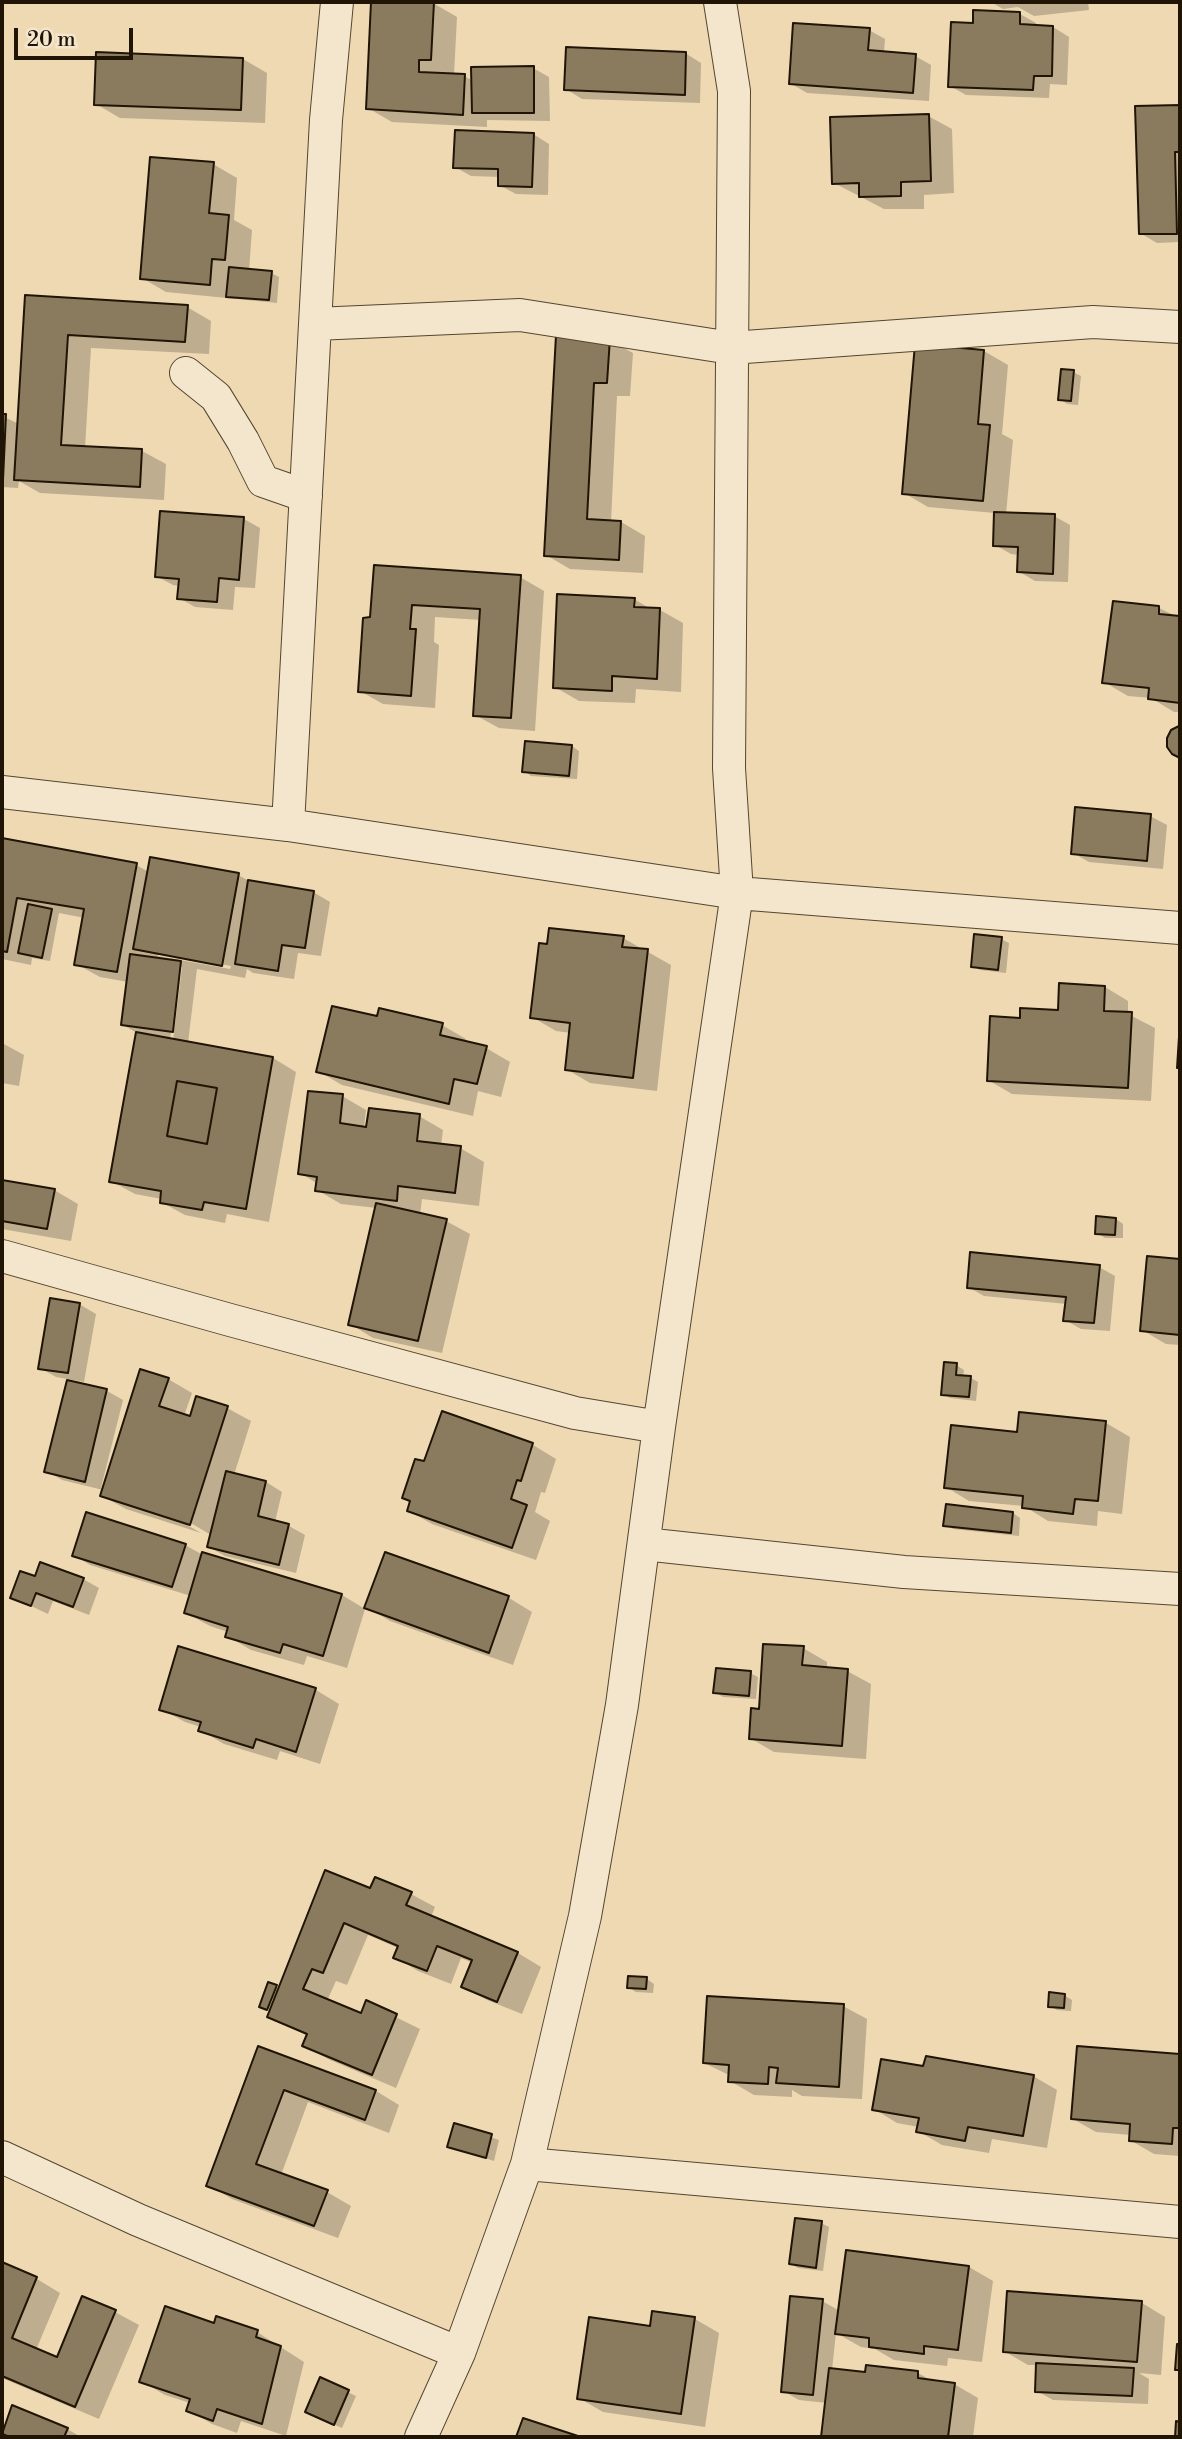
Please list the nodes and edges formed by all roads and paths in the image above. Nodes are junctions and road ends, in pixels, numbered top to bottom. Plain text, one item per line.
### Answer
1 (337, 2) edge
2 (720, 2) edge
3 (315, 324) junction
4 (1180, 327) edge
5 (731, 348) junction
6 (186, 373) dead end
7 (306, 496) junction
8 (2, 792) edge
9 (288, 825) junction
10 (737, 893) junction
11 (1180, 928) edge
12 (2, 1256) edge
13 (659, 1427) junction
14 (644, 1544) junction
15 (1180, 1589) edge
16 (4, 2163) edge
17 (527, 2164) junction
18 (1180, 2222) edge
19 (459, 2353) junction
20 (421, 2437) edge

1 - 3 street
2 - 5 street
3 - 5 street
3 - 7 street
4 - 5 street
5 - 10 street
6 - 7 street
7 - 9 street
8 - 9 street
9 - 10 street
10 - 11 street
10 - 13 street
12 - 13 street
13 - 14 street
14 - 15 street
14 - 17 street
16 - 19 street
17 - 18 street
17 - 19 street
19 - 20 street

